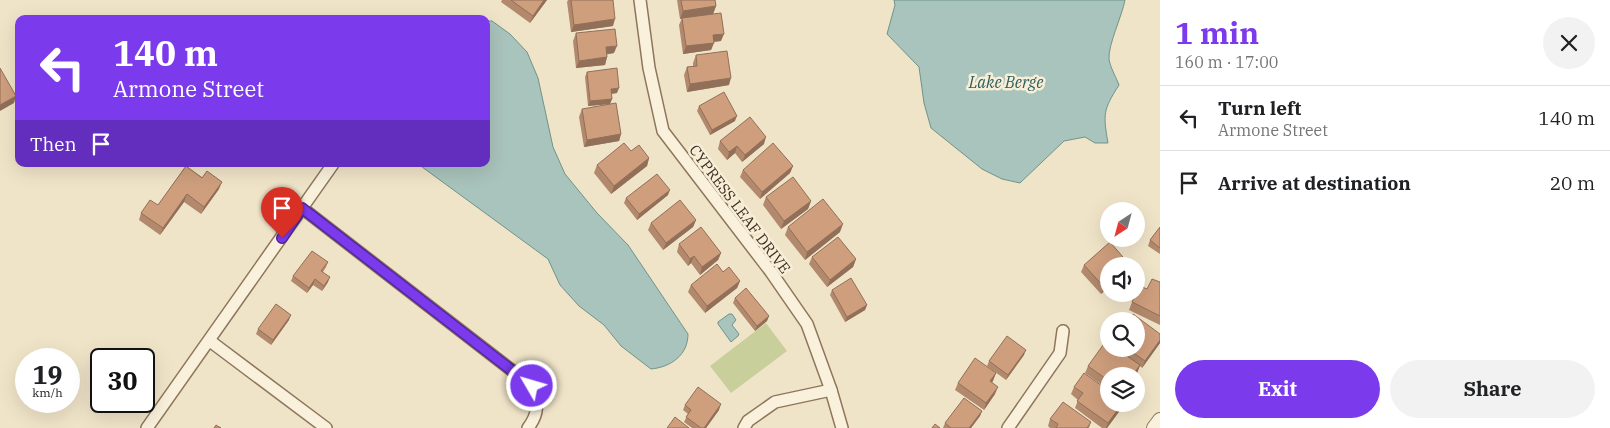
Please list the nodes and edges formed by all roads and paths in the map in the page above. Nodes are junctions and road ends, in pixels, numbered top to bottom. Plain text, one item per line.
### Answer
1 (640, 0) edge
2 (331, 167) edge
3 (302, 208) junction
4 (1063, 331) dead end
5 (210, 341) junction
6 (831, 390) junction
7 (1160, 420) edge
8 (147, 428) edge
9 (326, 428) edge
10 (528, 428) edge
11 (744, 428) edge
12 (842, 428) edge
13 (1008, 428) edge
14 (1154, 428) edge

1 - 6 street, CYPRESS LEAF DRIVE
2 - 3 street
3 - 5 street
3 - 10 street
4 - 13 street
5 - 8 street
5 - 9 street
6 - 11 street
6 - 12 street, CYPRESS LEAF DRIVE
7 - 14 street

